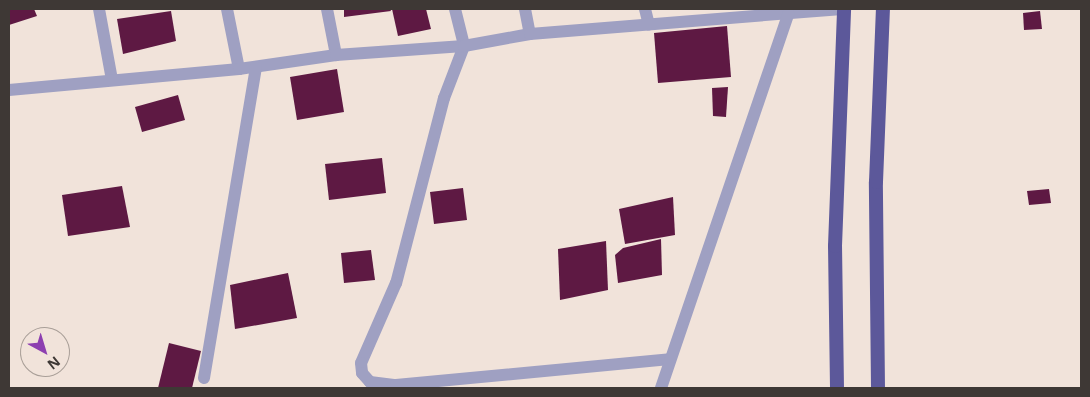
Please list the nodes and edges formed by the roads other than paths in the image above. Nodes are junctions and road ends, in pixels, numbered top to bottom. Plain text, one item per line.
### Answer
1 (99, 9) edge
2 (227, 9) edge
3 (327, 9) edge
4 (455, 9) edge
5 (525, 9) edge
6 (645, 9) edge
7 (843, 9) edge
8 (883, 9) edge
9 (788, 14) junction
10 (649, 26) junction
11 (530, 34) junction
12 (464, 46) junction
13 (336, 55) junction
14 (256, 67) junction
15 (239, 69) junction
16 (112, 80) junction
17 (9, 90) edge
18 (670, 359) junction
19 (204, 378) dead end
20 (661, 388) edge
21 (837, 388) edge
22 (878, 388) edge

1 - 16 street
2 - 15 street
3 - 13 street
4 - 12 street
5 - 11 street
6 - 10 street
7 - 9 street
7 - 21 highway
8 - 22 highway
9 - 10 street
9 - 18 street
10 - 11 street
11 - 12 street
12 - 13 street
12 - 18 street
13 - 14 street
14 - 15 street
14 - 19 street
15 - 16 street
16 - 17 street
18 - 20 street

